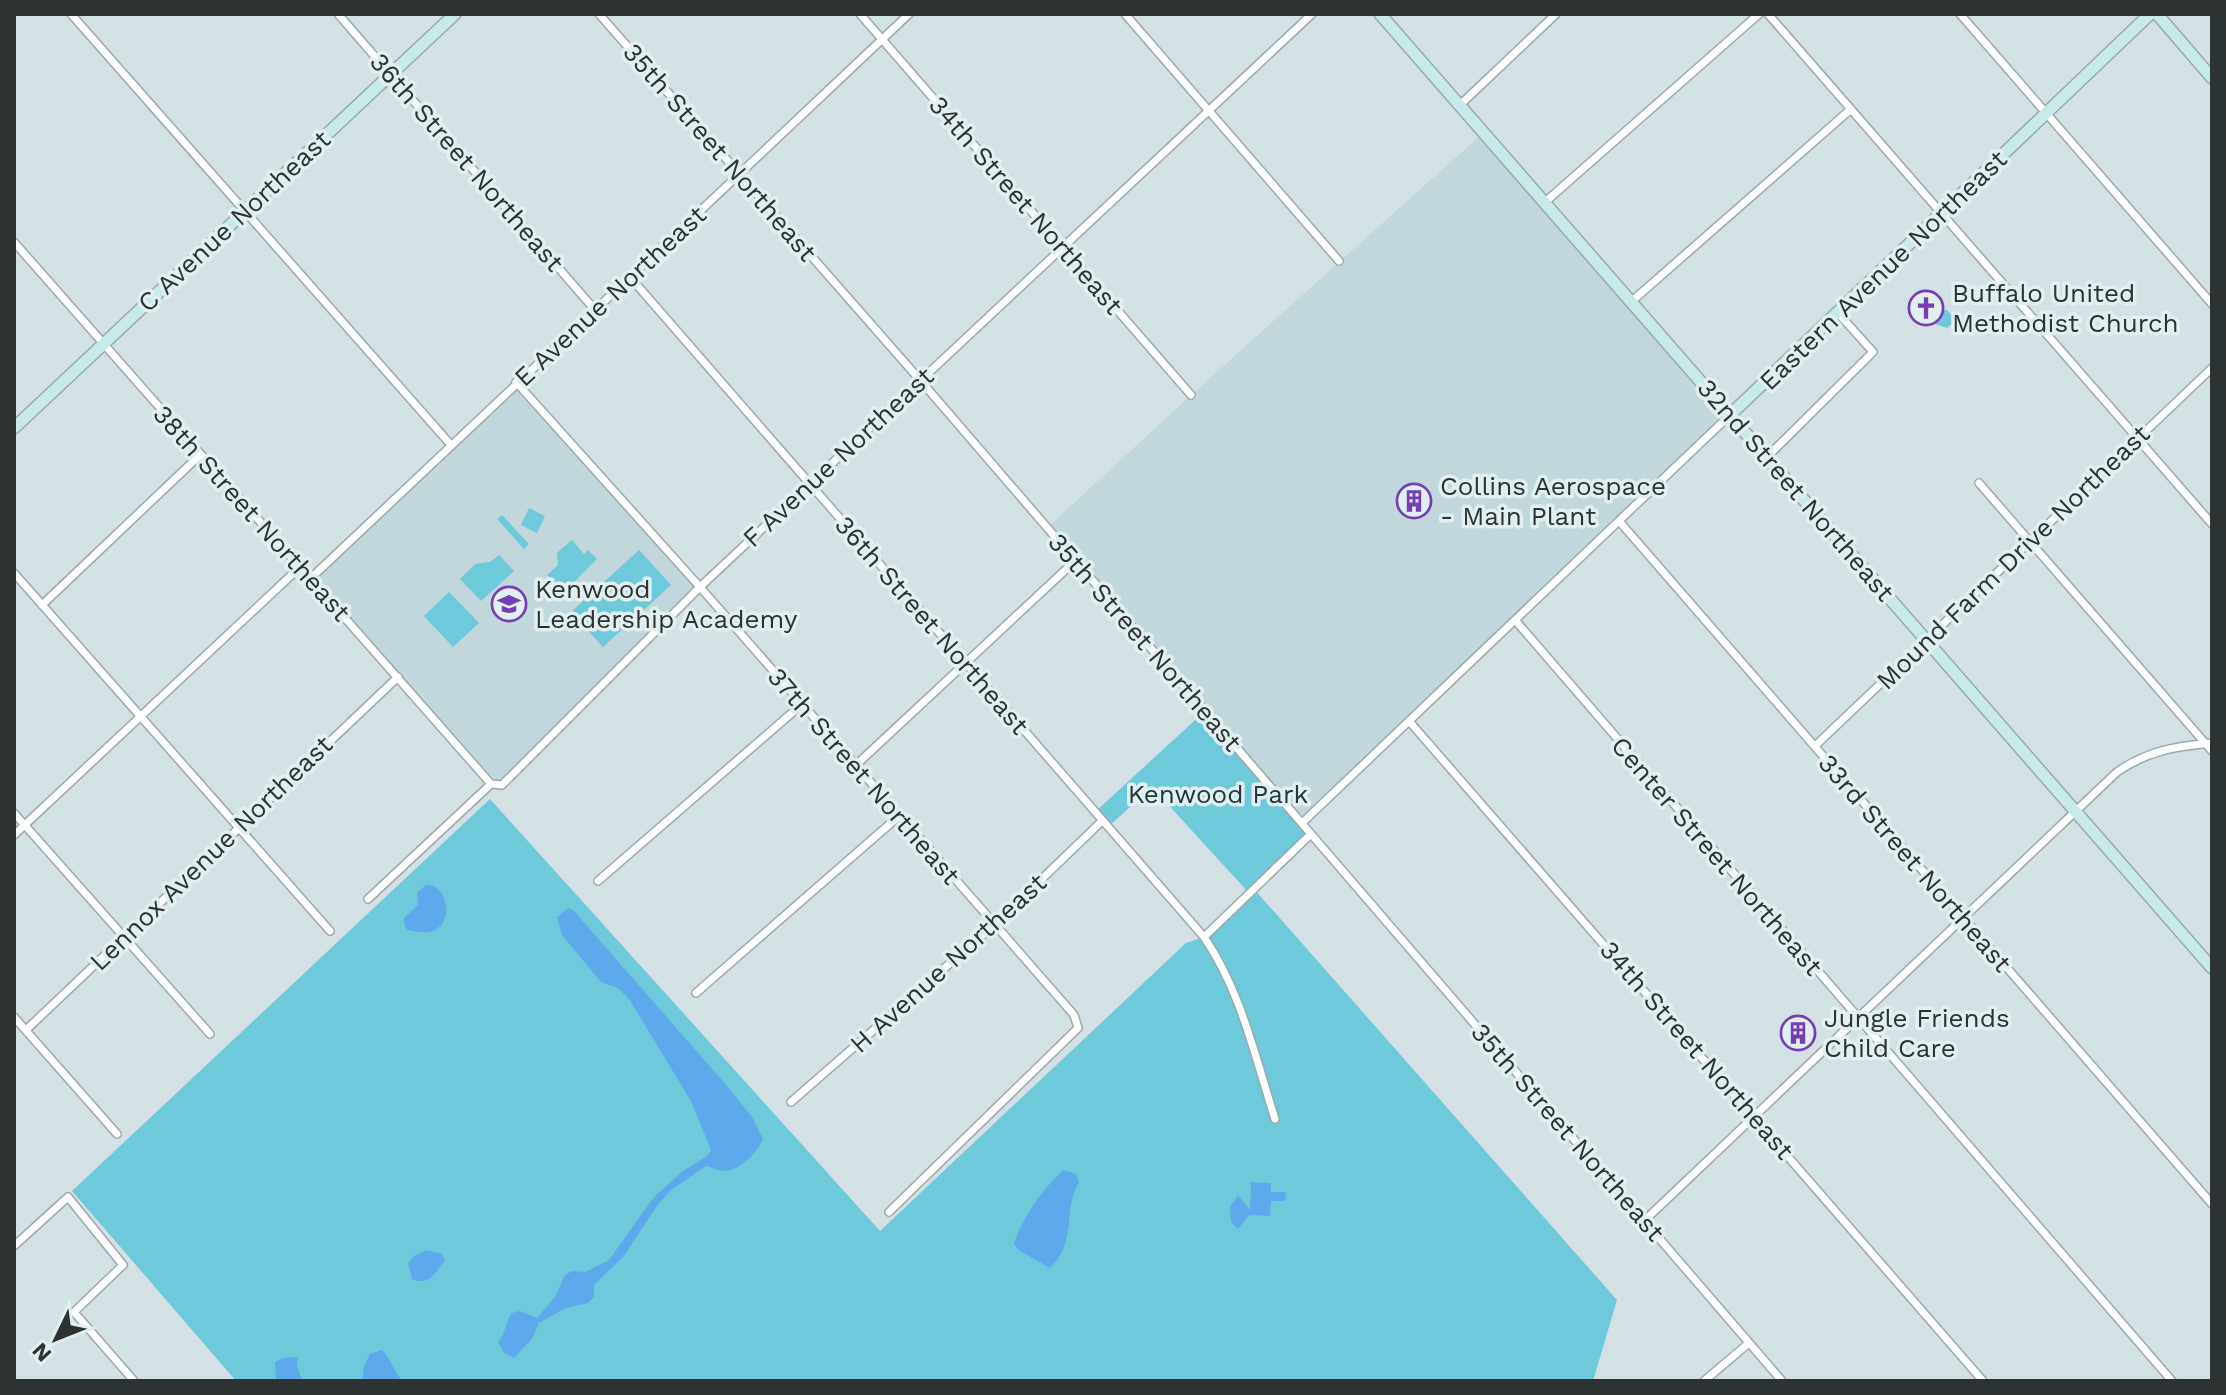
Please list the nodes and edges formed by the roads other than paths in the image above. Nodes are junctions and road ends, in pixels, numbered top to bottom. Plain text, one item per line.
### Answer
1 (71, 14) edge
2 (338, 14) edge
3 (455, 14) edge
4 (599, 14) edge
5 (860, 14) edge
6 (909, 14) edge
7 (1125, 14) edge
8 (1312, 14) edge
9 (1380, 14) edge
10 (1556, 14) edge
11 (1759, 14) edge
12 (1768, 14) edge
13 (1960, 14) edge
14 (2150, 14) edge
15 (2157, 14) edge
16 (882, 39) junction
17 (390, 74) junction
18 (2212, 78) edge
19 (1460, 105) junction
20 (1851, 109) junction
21 (1208, 110) junction
22 (2047, 114) junction
23 (739, 174) junction
24 (1544, 203) junction
25 (245, 212) junction
26 (1942, 214) junction
27 (15, 246) edge
28 (1062, 247) junction
29 (1339, 261) dead end
30 (630, 277) junction
31 (1631, 302) junction
32 (2212, 304) edge
33 (595, 310) junction
34 (1838, 313) junction
35 (103, 345) junction
36 (2212, 368) edge
37 (920, 380) junction
38 (516, 382) junction
39 (1191, 395) dead end
40 (1730, 415) junction
41 (14, 428) edge
42 (2137, 439) junction
43 (451, 445) junction
44 (200, 455) junction
45 (1767, 457) junction
46 (809, 483) junction
47 (1979, 483) dead end
48 (1619, 521) junction
49 (2212, 524) edge
50 (2031, 542) junction
51 (1075, 561) junction
52 (300, 567) junction
53 (14, 573) edge
54 (311, 578) junction
55 (700, 587) junction
56 (42, 605) junction
57 (1515, 620) junction
58 (1927, 640) junction
59 (965, 664) junction
60 (398, 677) junction
61 (801, 705) junction
62 (141, 716) junction
63 (1409, 721) junction
64 (2209, 743) edge
65 (1815, 746) junction
66 (2212, 751) edge
67 (855, 766) junction
68 (491, 784) junction
69 (2075, 812) junction
70 (14, 813) edge
71 (899, 816) junction
72 (1102, 821) junction
73 (1302, 823) junction
74 (25, 825) junction
75 (238, 826) junction
76 (1311, 834) junction
77 (14, 835) edge
78 (598, 881) dead end
79 (368, 899) dead end
80 (1962, 918) junction
81 (994, 925) junction
82 (330, 931) dead end
83 (124, 936) junction
84 (1204, 937) junction
85 (2212, 968) edge
86 (696, 993) dead end
87 (14, 1017) edge
88 (1858, 1019) junction
89 (26, 1030) junction
90 (210, 1034) dead end
91 (791, 1102) dead end
92 (1754, 1116) junction
93 (1275, 1119) dead end
94 (117, 1134) dead end
95 (2212, 1204) edge
96 (889, 1212) dead end
97 (1645, 1220) junction
98 (14, 1246) edge
99 (1749, 1343) junction
100 (134, 1381) edge
101 (1704, 1381) edge
102 (1782, 1381) edge
103 (1983, 1381) edge
104 (2172, 1381) edge

1 - 25 street
2 - 17 street, 36th Street Northeast
3 - 17 main road, C Avenue Northeast
4 - 23 street, 35th Street Northeast
5 - 16 street, 34th Street Northeast
6 - 16 street, E Avenue Northeast
7 - 21 street
8 - 21 street, F Avenue Northeast
9 - 19 main road, 32nd Street Northeast
10 - 19 street
11 - 24 street
12 - 20 street
13 - 22 street
14 - 22 main road, Eastern Avenue Northeast
15 - 18 main road
16 - 23 street, E Avenue Northeast
16 - 28 street, 34th Street Northeast
17 - 25 main road, C Avenue Northeast
17 - 33 street, 36th Street Northeast
19 - 24 main road, 32nd Street Northeast
20 - 26 street
20 - 31 street
21 - 28 street, F Avenue Northeast
21 - 29 street
22 - 26 main road, Eastern Avenue Northeast
22 - 32 street
23 - 30 street, E Avenue Northeast
23 - 37 street, 35th Street Northeast
24 - 31 main road, 32nd Street Northeast
25 - 35 main road, C Avenue Northeast
25 - 43 street
26 - 34 main road, Eastern Avenue Northeast
26 - 42 street
27 - 35 street, 38th Street Northeast
28 - 37 street, F Avenue Northeast
28 - 39 street, 34th Street Northeast
30 - 33 street, E Avenue Northeast
30 - 46 street, 36th Street Northeast
31 - 40 main road, 32nd Street Northeast
33 - 38 street, E Avenue Northeast
34 - 40 main road, Eastern Avenue Northeast
34 - 45 street
35 - 41 main road, C Avenue Northeast
35 - 44 street, 38th Street Northeast
36 - 42 street, Mound Farm Drive Northeast
37 - 46 street, F Avenue Northeast
37 - 51 street, 35th Street Northeast
38 - 43 street, E Avenue Northeast
38 - 55 street, 37th Street Northeast
40 - 45 main road, 32nd Street Northeast
40 - 48 street, Eastern Avenue Northeast
42 - 49 street
42 - 50 street, Mound Farm Drive Northeast
43 - 54 street, E Avenue Northeast
44 - 52 street, 38th Street Northeast
44 - 56 street
45 - 58 main road, 32nd Street Northeast
46 - 55 street, F Avenue Northeast
46 - 59 street, 36th Street Northeast
47 - 50 street
48 - 57 street, Eastern Avenue Northeast
48 - 65 street, 33rd Street Northeast
50 - 58 street, Mound Farm Drive Northeast
50 - 64 street
51 - 59 street
51 - 73 street, 35th Street Northeast
52 - 54 street, 38th Street Northeast
52 - 62 street
53 - 56 street
54 - 60 street, 38th Street Northeast
55 - 61 street, 37th Street Northeast
55 - 68 street, F Avenue Northeast
56 - 62 street
57 - 63 street, Eastern Avenue Northeast
57 - 88 street, Center Street Northeast
58 - 65 street, Mound Farm Drive Northeast
58 - 69 main road, 32nd Street Northeast
59 - 67 street
59 - 72 street, 36th Street Northeast
60 - 68 street, 38th Street Northeast
60 - 75 street, Lennox Avenue Northeast
61 - 67 street, 37th Street Northeast
61 - 78 street
62 - 74 street
62 - 75 street
63 - 73 street, Eastern Avenue Northeast
63 - 92 street, 34th Street Northeast
64 - 66 street
64 - 69 street
65 - 80 street, 33rd Street Northeast
67 - 71 street, 37th Street Northeast
68 - 79 street, F Avenue Northeast
69 - 80 street
69 - 85 main road, 32nd Street Northeast
70 - 74 street
71 - 81 street, 37th Street Northeast
71 - 86 street
72 - 81 street, H Avenue Northeast
72 - 84 street, 36th Street Northeast
73 - 76 street, 35th Street Northeast
74 - 77 street
74 - 83 street
75 - 82 street
75 - 83 street, Lennox Avenue Northeast
76 - 84 street
76 - 97 street, 35th Street Northeast
80 - 88 street
80 - 95 street, 33rd Street Northeast
81 - 91 street, H Avenue Northeast
81 - 96 street, 37th Street Northeast
83 - 89 street, Lennox Avenue Northeast
83 - 90 street
84 - 93 street, 36th Street Northeast
87 - 89 street
88 - 92 street
88 - 104 street, Center Street Northeast
89 - 94 street
92 - 97 street
92 - 103 street, 34th Street Northeast
97 - 99 street, 35th Street Northeast
98 - 100 street
99 - 101 street
99 - 102 street, 35th Street Northeast

